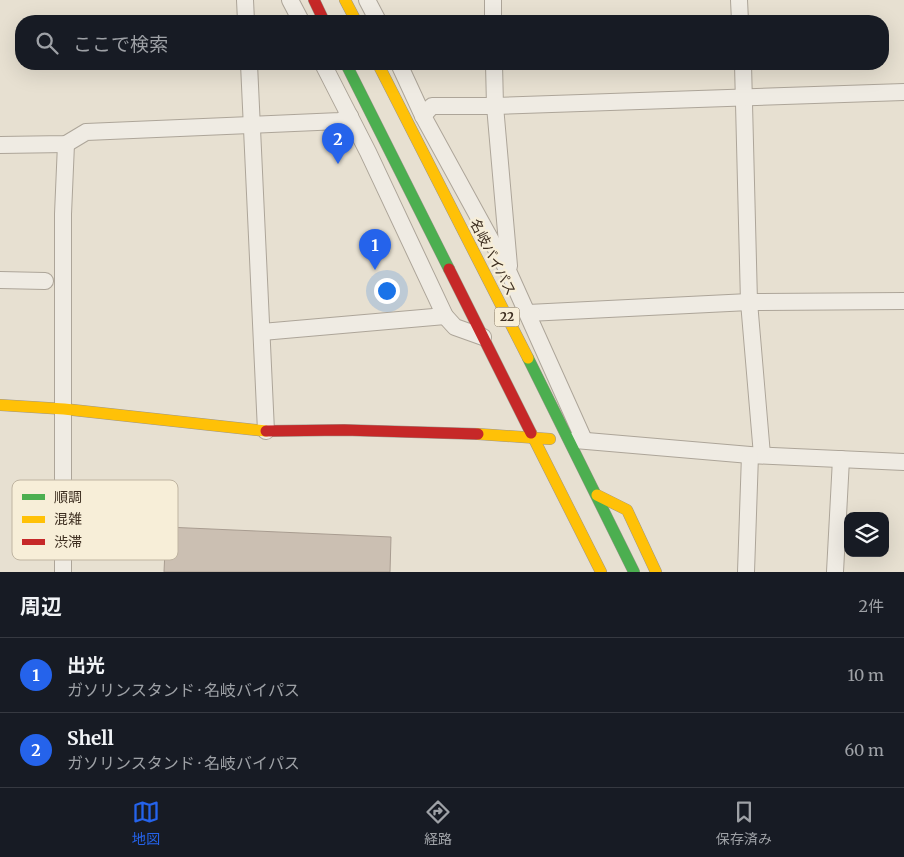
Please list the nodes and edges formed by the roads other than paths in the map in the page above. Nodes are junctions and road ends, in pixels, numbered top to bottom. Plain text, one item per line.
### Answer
1 (245, 0) edge
2 (290, 0) edge
3 (314, 0) edge
4 (345, 0) edge
5 (367, 0) edge
6 (493, 0) edge
7 (739, 0) edge
8 (246, 15) edge
9 (298, 15) edge
10 (321, 15) edge
11 (353, 15) edge
12 (375, 15) edge
13 (493, 15) edge
14 (740, 15) edge
15 (249, 70) edge
16 (325, 70) edge
17 (349, 70) edge
18 (381, 70) edge
19 (402, 70) edge
20 (494, 70) edge
21 (742, 70) edge
22 (904, 92) edge
23 (744, 99) junction
24 (495, 106) junction
25 (350, 116) junction
26 (423, 116) junction
27 (253, 125) junction
28 (66, 144) junction
29 (0, 145) edge
30 (510, 273) junction
31 (0, 280) edge
32 (46, 281) dead end
33 (904, 301) edge
34 (749, 302) junction
35 (528, 313) junction
36 (445, 316) junction
37 (262, 332) junction
38 (483, 337) junction
39 (0, 405) edge
40 (59, 409) junction
41 (266, 431) junction
42 (533, 437) junction
43 (550, 439) joint
44 (577, 440) junction
45 (756, 454) junction
46 (841, 459) junction
47 (904, 462) edge
48 (61, 480) edge
49 (597, 495) junction
50 (601, 572) edge
51 (634, 572) edge
52 (656, 572) edge
53 (746, 572) edge
54 (835, 572) edge

1 - 8 street
2 - 9 street
3 - 10 main road
4 - 11 main road
5 - 12 street
6 - 13 street
7 - 14 street
15 - 27 street
16 - 25 street
17 - 38 main road, 22
18 - 44 main road, 名岐バイパス / 22
19 - 26 street
20 - 24 street
21 - 23 street
22 - 23 street
23 - 24 street
23 - 34 street
24 - 26 street
24 - 30 street
25 - 27 street
25 - 36 street
26 - 30 street
27 - 28 street
27 - 37 street
28 - 29 street
28 - 40 street
30 - 35 street
31 - 32 street
33 - 34 street
34 - 35 street
34 - 45 street
35 - 44 street
36 - 37 street
36 - 38 street
37 - 41 street
38 - 42 main road, 22
39 - 40 main road
40 - 41 main road
40 - 48 street
41 - 42 main road
42 - 43 main road
42 - 50 main road, 22
43 - 44 street
44 - 45 street
44 - 49 main road, 名岐バイパス / 22
45 - 46 street
45 - 53 street
46 - 47 street
46 - 54 street
49 - 51 main road, 名岐バイパス / 22
49 - 52 main road

